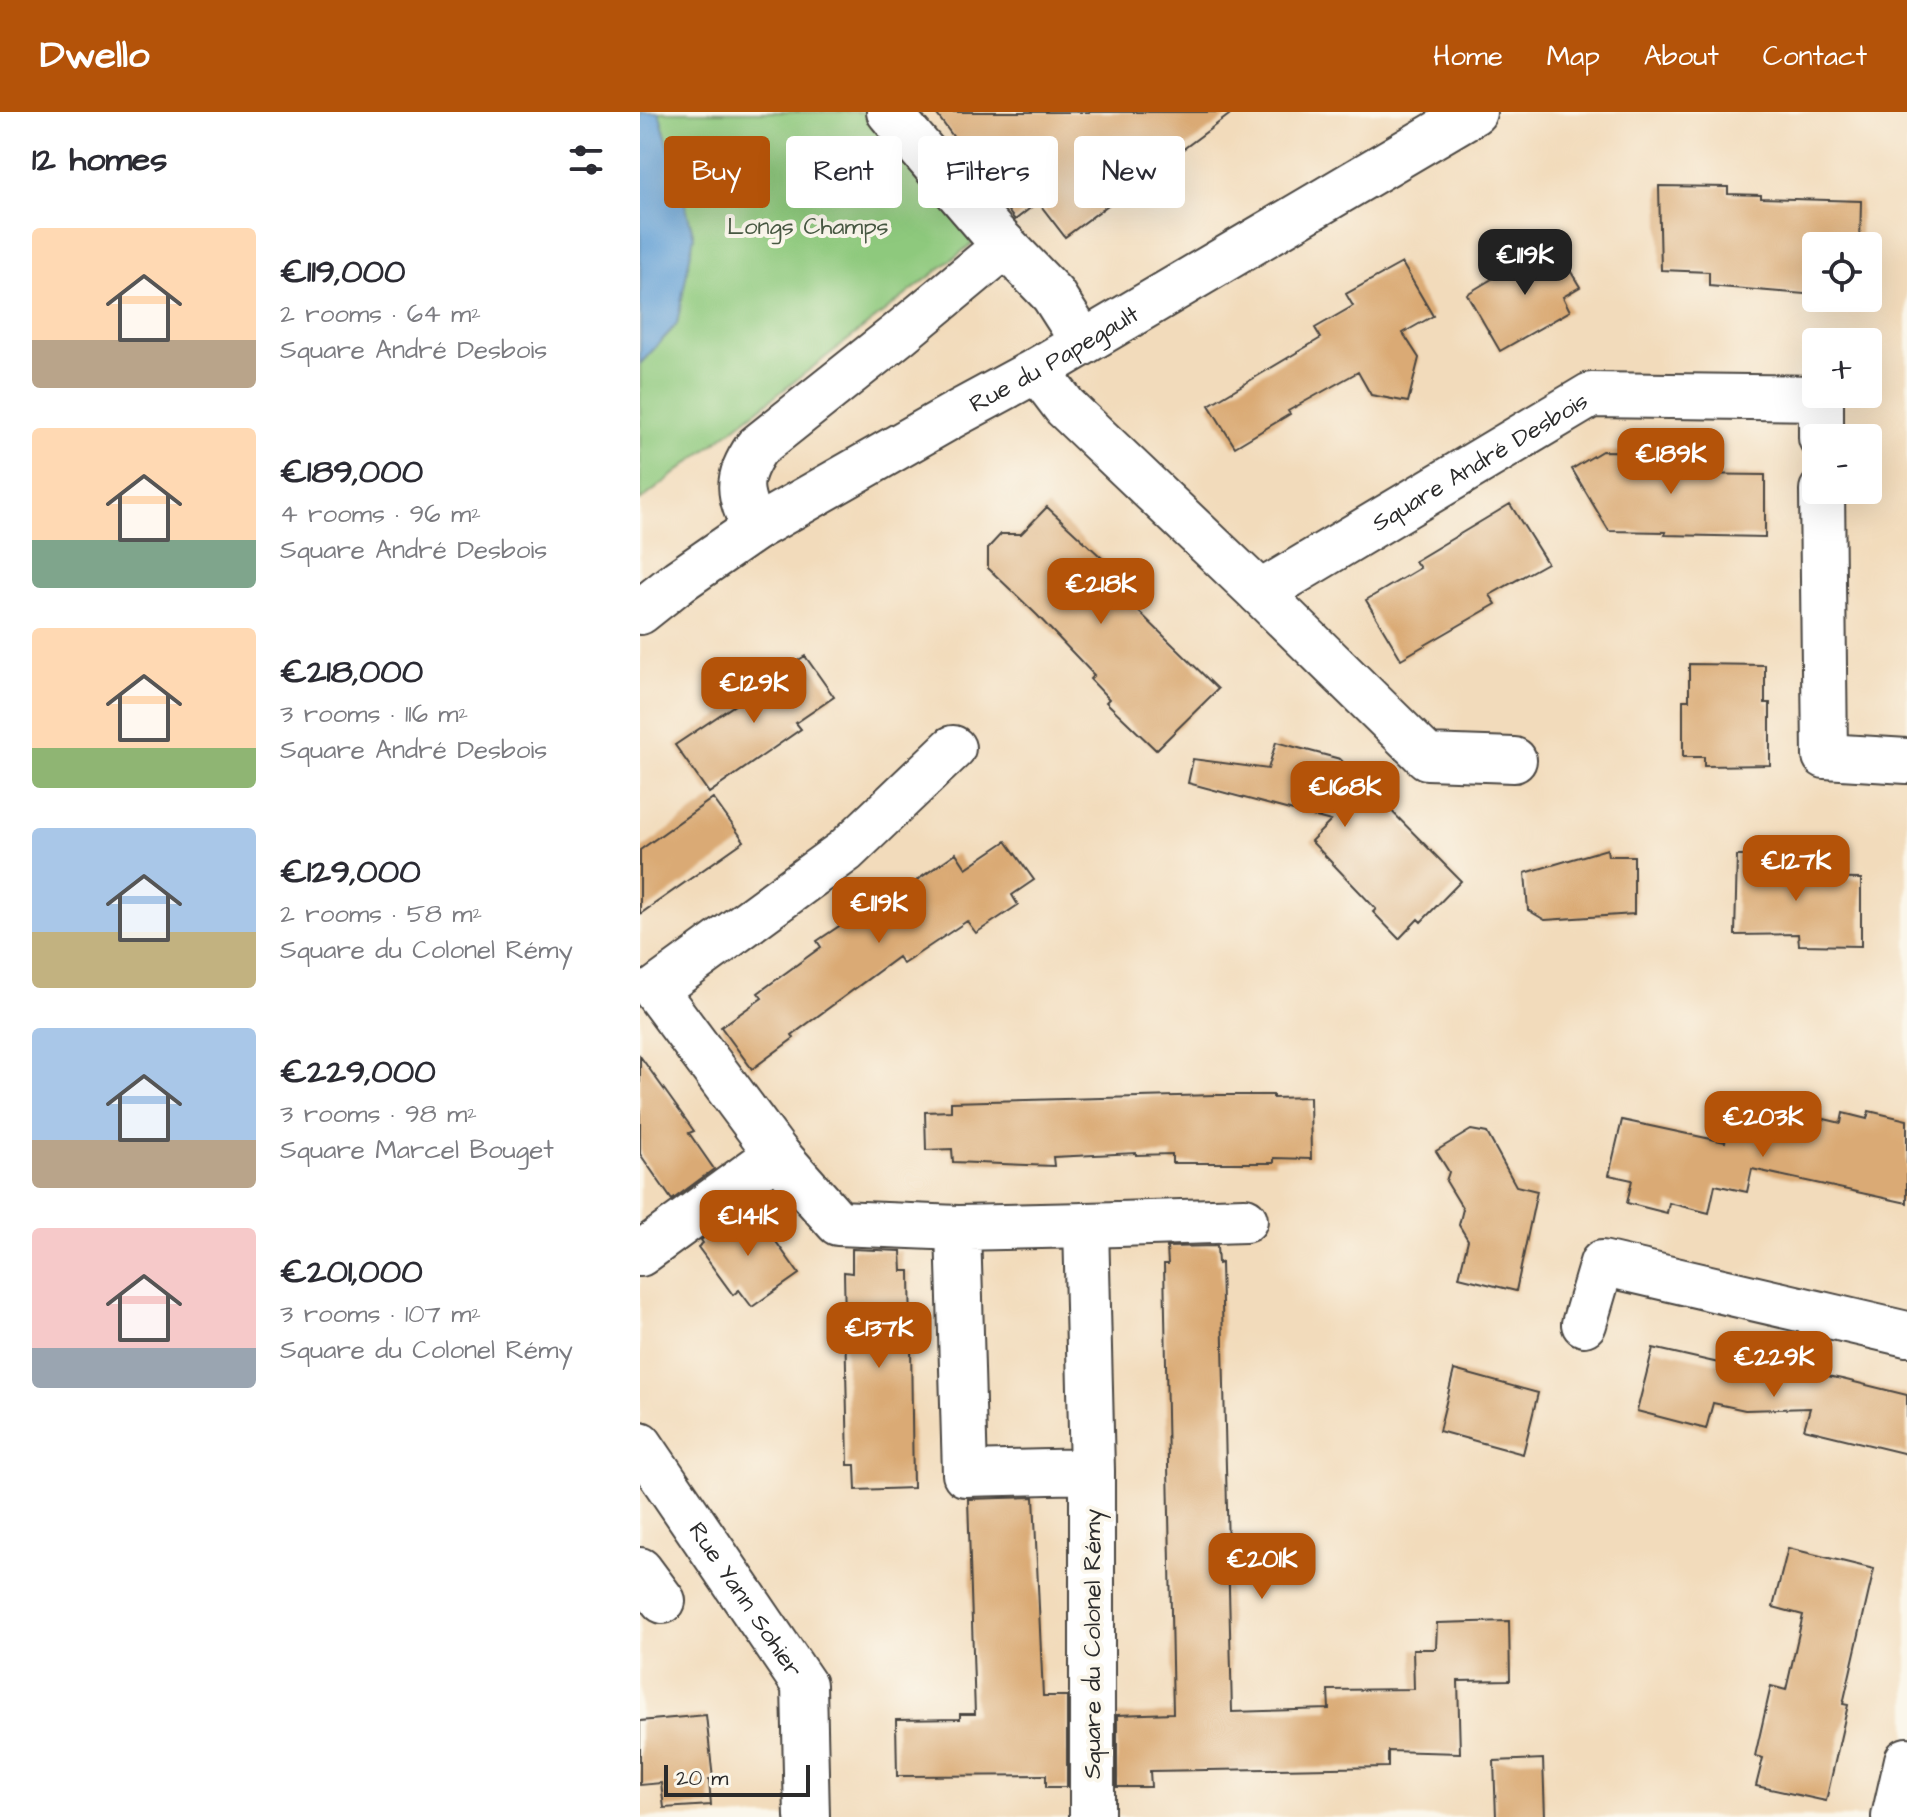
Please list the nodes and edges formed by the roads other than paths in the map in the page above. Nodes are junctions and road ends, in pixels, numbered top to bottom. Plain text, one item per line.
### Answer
1 (889, 112) edge
2 (1474, 112) edge
3 (1411, 131) edge
4 (1005, 246) junction
5 (1083, 342) junction
6 (1037, 370) junction
7 (1821, 424) edge
8 (1822, 504) edge
9 (754, 529) junction
10 (1260, 593) junction
11 (640, 612) edge
12 (953, 748) dead end
13 (1514, 760) dead end
14 (1907, 761) edge
15 (777, 1154) junction
16 (1245, 1220) dead end
17 (1086, 1225) junction
18 (958, 1228) junction
19 (640, 1254) edge
20 (1584, 1324) dead end
21 (1907, 1334) edge
22 (1092, 1471) junction
23 (648, 1476) edge
24 (1907, 1760) edge
25 (807, 1817) edge
26 (1092, 1817) edge
27 (1894, 1817) edge

1 - 4 street
2 - 3 street, Rue du Papegault
3 - 5 street, Rue du Papegault
4 - 5 street
4 - 9 street
5 - 6 street, Rue du Papegault
6 - 9 street, Rue du Papegault
6 - 10 street
7 - 10 street, Square André Desbois
8 - 14 street
9 - 11 street, Rue du Papegault
10 - 13 street
12 - 15 street
15 - 18 street
15 - 19 street
16 - 17 street
17 - 18 street
17 - 22 street, Square du Colonel Rémy
18 - 22 street
20 - 21 street
22 - 26 street, Square du Colonel Rémy
23 - 25 street, Rue Yann Sohier
24 - 27 street

